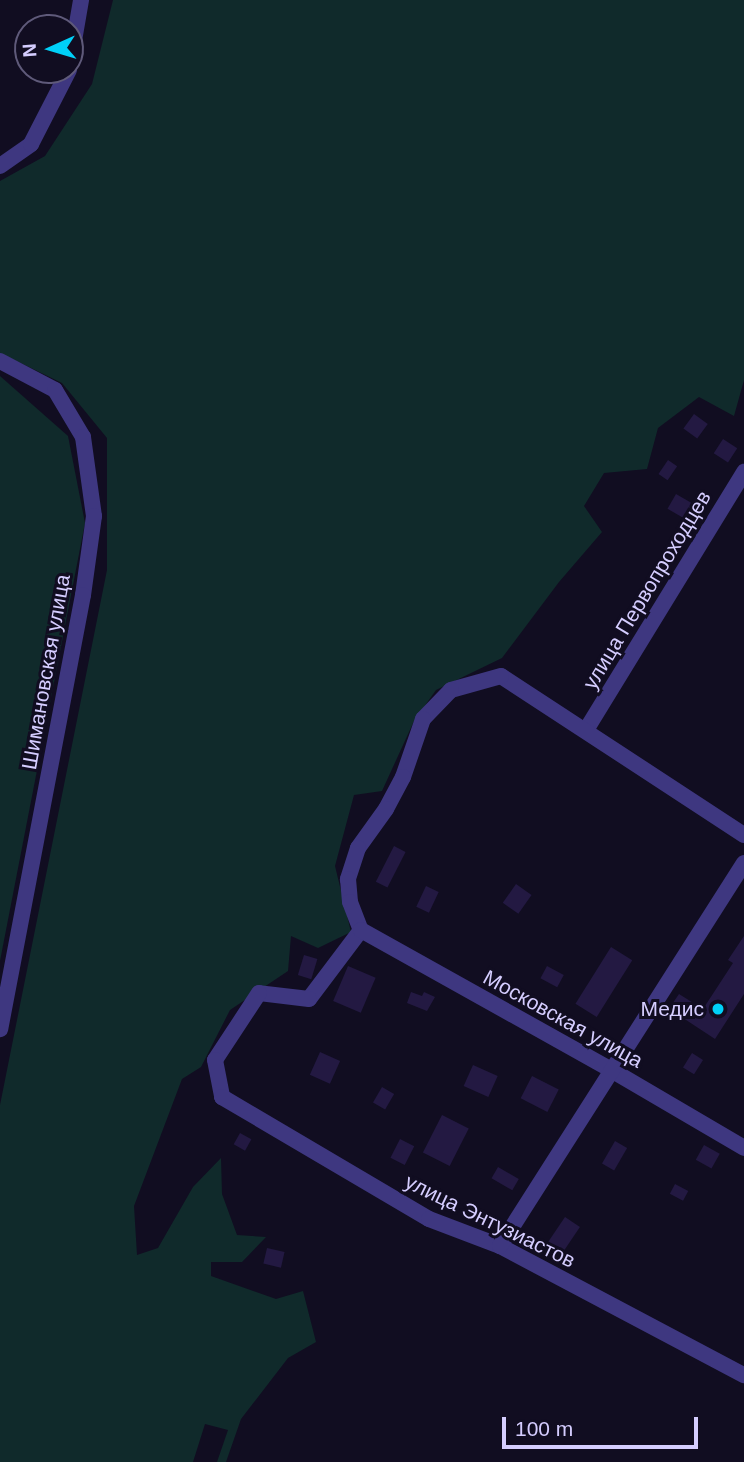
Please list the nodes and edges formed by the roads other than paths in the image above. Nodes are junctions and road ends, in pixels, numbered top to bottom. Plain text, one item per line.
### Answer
1 (62, 84) edge
2 (0, 166) edge
3 (0, 361) edge
4 (744, 471) edge
5 (586, 730) junction
6 (744, 835) edge
7 (744, 863) edge
8 (361, 930) junction
9 (0, 1029) edge
10 (613, 1070) junction
11 (744, 1148) edge
12 (500, 1246) junction
13 (744, 1375) edge

1 - 2 street
3 - 9 street, Шимановская улица
4 - 5 street, улица Первопроходцев
5 - 6 street
5 - 8 street
7 - 10 street
8 - 10 street, Московская улица
8 - 12 street, улица Энтузиастов
10 - 11 street, Московская улица
10 - 12 street
12 - 13 street, улица Энтузиастов

